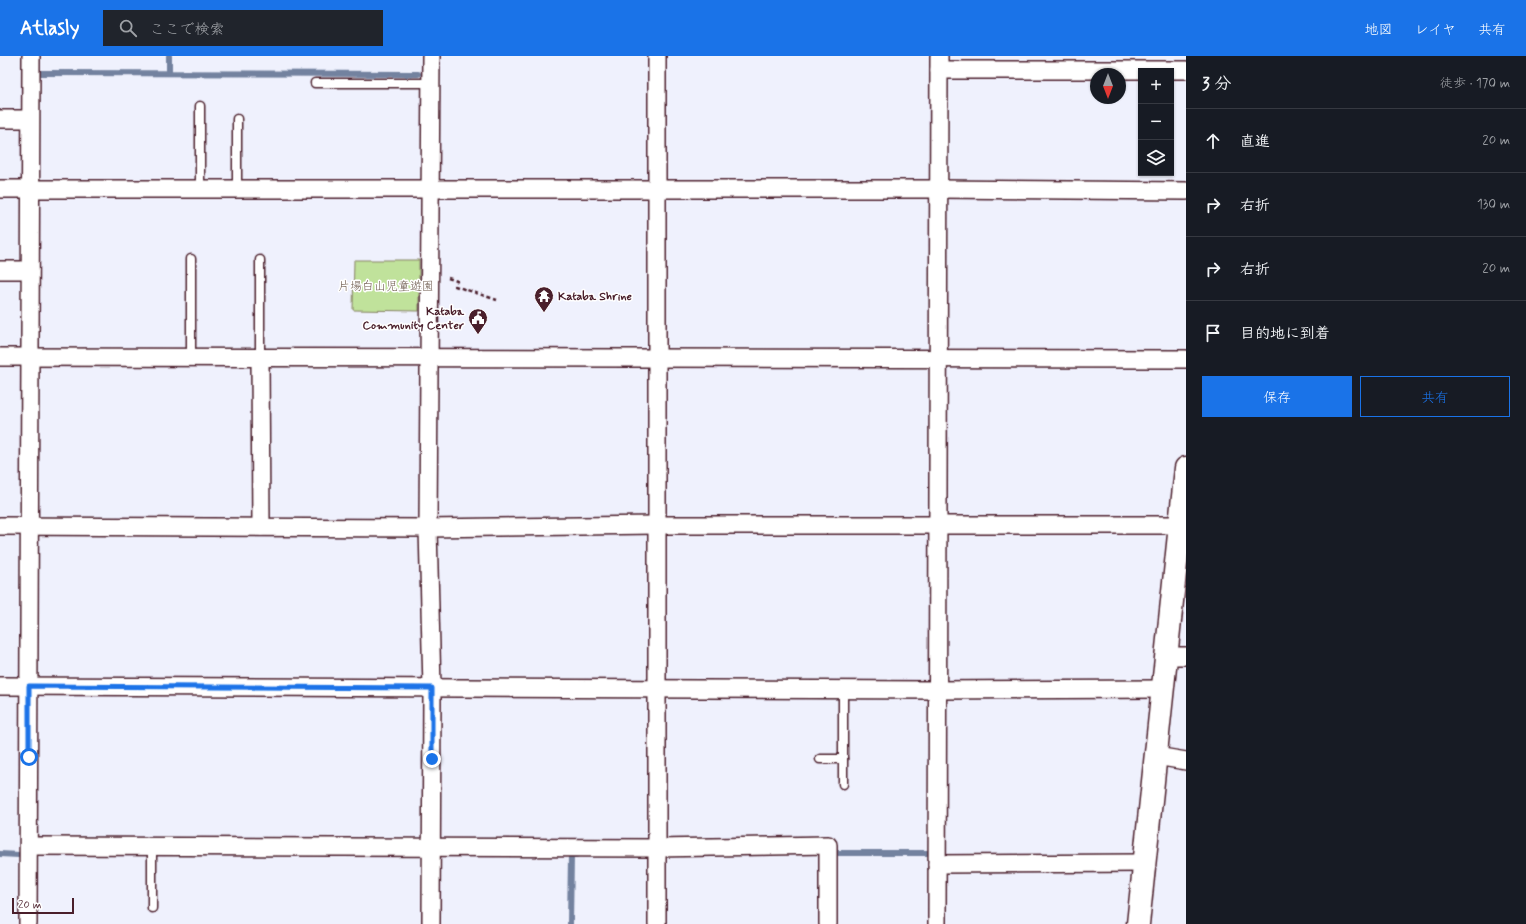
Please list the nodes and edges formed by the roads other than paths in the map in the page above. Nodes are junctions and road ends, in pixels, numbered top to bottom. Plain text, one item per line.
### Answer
1 (31, 56) edge
2 (431, 56) edge
3 (658, 56) edge
4 (939, 63) edge
5 (1186, 70) edge
6 (314, 83) dead end
7 (430, 83) junction
8 (200, 106) dead end
9 (0, 119) edge
10 (30, 119) junction
11 (237, 119) dead end
12 (429, 189) junction
13 (938, 189) junction
14 (0, 190) edge
15 (30, 190) junction
16 (200, 190) junction
17 (237, 190) junction
18 (657, 191) junction
19 (1186, 191) edge
20 (191, 260) dead end
21 (260, 260) dead end
22 (0, 270) edge
23 (30, 270) junction
24 (0, 357) edge
25 (30, 357) junction
26 (191, 358) junction
27 (260, 358) junction
28 (428, 359) junction
29 (937, 359) junction
30 (1186, 359) edge
31 (657, 360) junction
32 (1186, 468) edge
33 (657, 525) junction
34 (937, 525) junction
35 (0, 526) edge
36 (29, 526) junction
37 (261, 528) junction
38 (428, 528) junction
39 (1182, 535) edge
40 (1176, 656) edge
41 (0, 686) edge
42 (29, 686) junction
43 (432, 688) junction
44 (657, 689) junction
45 (1163, 689) junction
46 (843, 690) junction
47 (936, 690) junction
48 (1156, 756) junction
49 (820, 760) dead end
50 (843, 760) junction
51 (1186, 761) edge
52 (843, 784) dead end
53 (29, 846) junction
54 (152, 846) junction
55 (431, 847) junction
56 (657, 848) junction
57 (1144, 863) junction
58 (938, 864) junction
59 (152, 908) dead end
60 (28, 924) edge
61 (431, 924) edge
62 (657, 924) edge
63 (828, 924) edge
64 (937, 924) edge
65 (1138, 924) edge

1 - 10 street
2 - 7 street
3 - 18 street
4 - 5 street
4 - 13 street
6 - 7 lane
7 - 12 street
8 - 16 lane
9 - 10 street
10 - 15 street
11 - 17 lane
12 - 17 street
12 - 18 street
12 - 28 street
13 - 18 street
13 - 19 street
13 - 29 street
14 - 15 street
15 - 16 street
15 - 23 street
16 - 17 street
18 - 31 street
20 - 26 lane
21 - 27 lane
22 - 23 street
23 - 25 street
24 - 25 street
25 - 26 street
25 - 36 street
26 - 27 street
27 - 28 street
27 - 37 street
28 - 31 street
28 - 38 street
29 - 30 street
29 - 31 street
29 - 34 street
31 - 33 street
32 - 39 street
33 - 34 street
33 - 38 street
33 - 44 street
34 - 39 street
34 - 47 street
35 - 36 street
36 - 37 street
36 - 42 street
37 - 38 street
38 - 43 street
39 - 40 street
40 - 45 street
41 - 42 street
42 - 43 street
42 - 53 street
43 - 44 street
43 - 55 street
44 - 46 street
44 - 56 street
45 - 47 street
45 - 48 street
46 - 47 street
46 - 50 lane
47 - 58 street
48 - 51 street
48 - 57 street
49 - 50 lane
50 - 52 lane
53 - 54 street
53 - 60 street
54 - 55 street
54 - 59 lane
55 - 56 street
55 - 61 street
56 - 62 street
56 - 63 street
57 - 58 street
57 - 65 street
58 - 64 street

